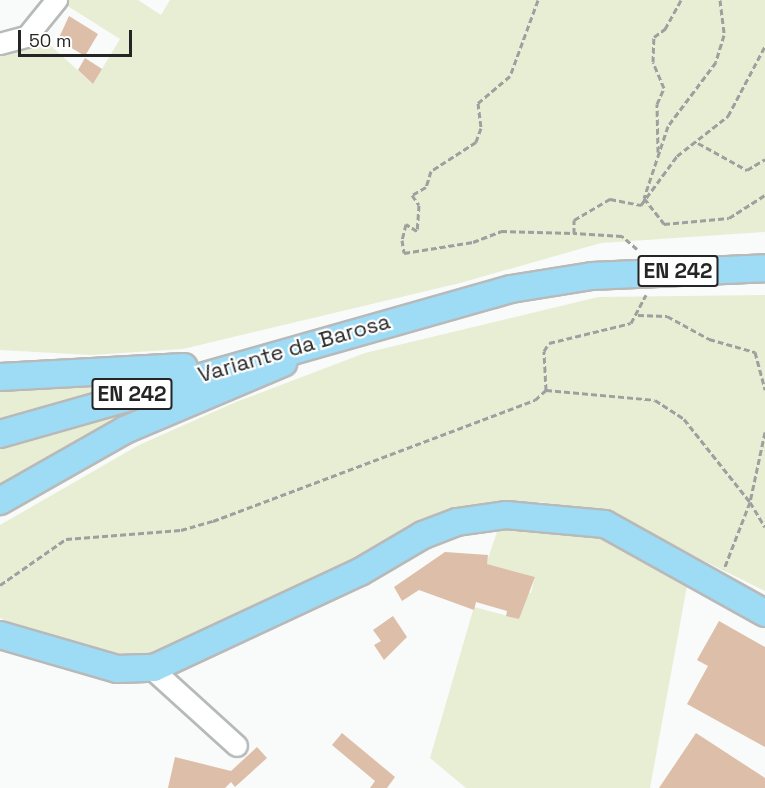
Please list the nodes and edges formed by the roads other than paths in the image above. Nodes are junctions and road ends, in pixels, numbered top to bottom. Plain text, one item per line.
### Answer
1 (57, 0) edge
2 (0, 44) edge
3 (765, 254) edge
4 (765, 268) edge
5 (592, 276) junction
6 (342, 333) junction
7 (264, 356) junction
8 (0, 377) edge
9 (0, 434) edge
10 (0, 501) edge
11 (765, 613) edge
12 (0, 635) edge
13 (151, 668) junction
14 (237, 746) dead end

1 - 2 street
3 - 5 main road, Variante da Barosa / EN 242
4 - 5 main road, Variante da Barosa / EN 242
5 - 6 main road, Variante da Barosa / EN 242
6 - 7 main road, Variante da Barosa / EN 242
6 - 10 main road
7 - 8 main road
7 - 9 main road, Variante da Barosa / EN 242
11 - 13 main road
12 - 13 main road
13 - 14 street

